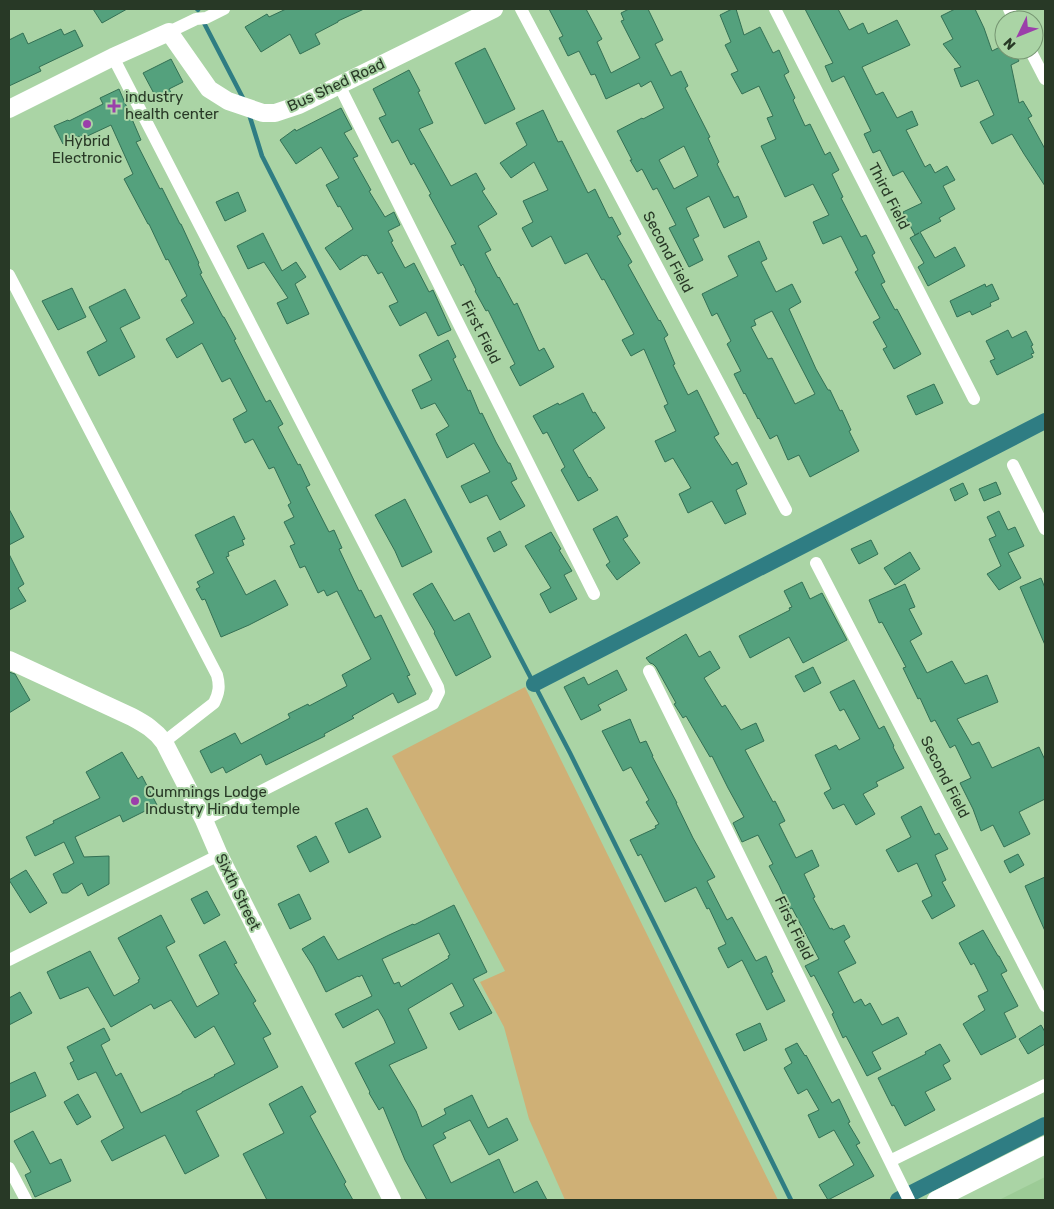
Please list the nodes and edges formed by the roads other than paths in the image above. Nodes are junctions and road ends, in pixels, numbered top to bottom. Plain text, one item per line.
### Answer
1 (224, 9) edge
2 (494, 9) edge
3 (521, 9) edge
4 (775, 9) edge
5 (169, 32) junction
6 (114, 56) junction
7 (1035, 60) edge
8 (1045, 79) edge
9 (339, 85) junction
10 (9, 109) edge
11 (9, 275) edge
12 (974, 399) dead end
13 (1013, 466) dead end
14 (786, 510) dead end
15 (1045, 529) edge
16 (816, 563) dead end
17 (594, 594) dead end
18 (9, 660) edge
19 (649, 671) dead end
20 (164, 742) junction
21 (204, 820) junction
22 (219, 855) junction
23 (9, 960) edge
24 (1045, 1006) edge
25 (1045, 1085) edge
26 (1045, 1145) edge
27 (890, 1161) junction
28 (9, 1168) edge
29 (26, 1200) edge
30 (392, 1200) edge
31 (909, 1200) edge
32 (936, 1200) edge

1 - 5 street
2 - 9 street, Bus Shed Road
3 - 14 street, Second Field
4 - 12 street, Third Field
5 - 6 street
5 - 9 street, Bus Shed Road
6 - 10 street
6 - 21 street
7 - 8 street
9 - 17 street, First Field
11 - 20 street
13 - 15 street
16 - 24 street, Second Field
18 - 20 street, Sixth Street
19 - 27 street, First Field
20 - 21 street, Sixth Street
21 - 22 street, Sixth Street
22 - 23 street
22 - 30 street, Sixth Street
25 - 27 street
26 - 32 street
27 - 31 street, First Field
28 - 29 street

